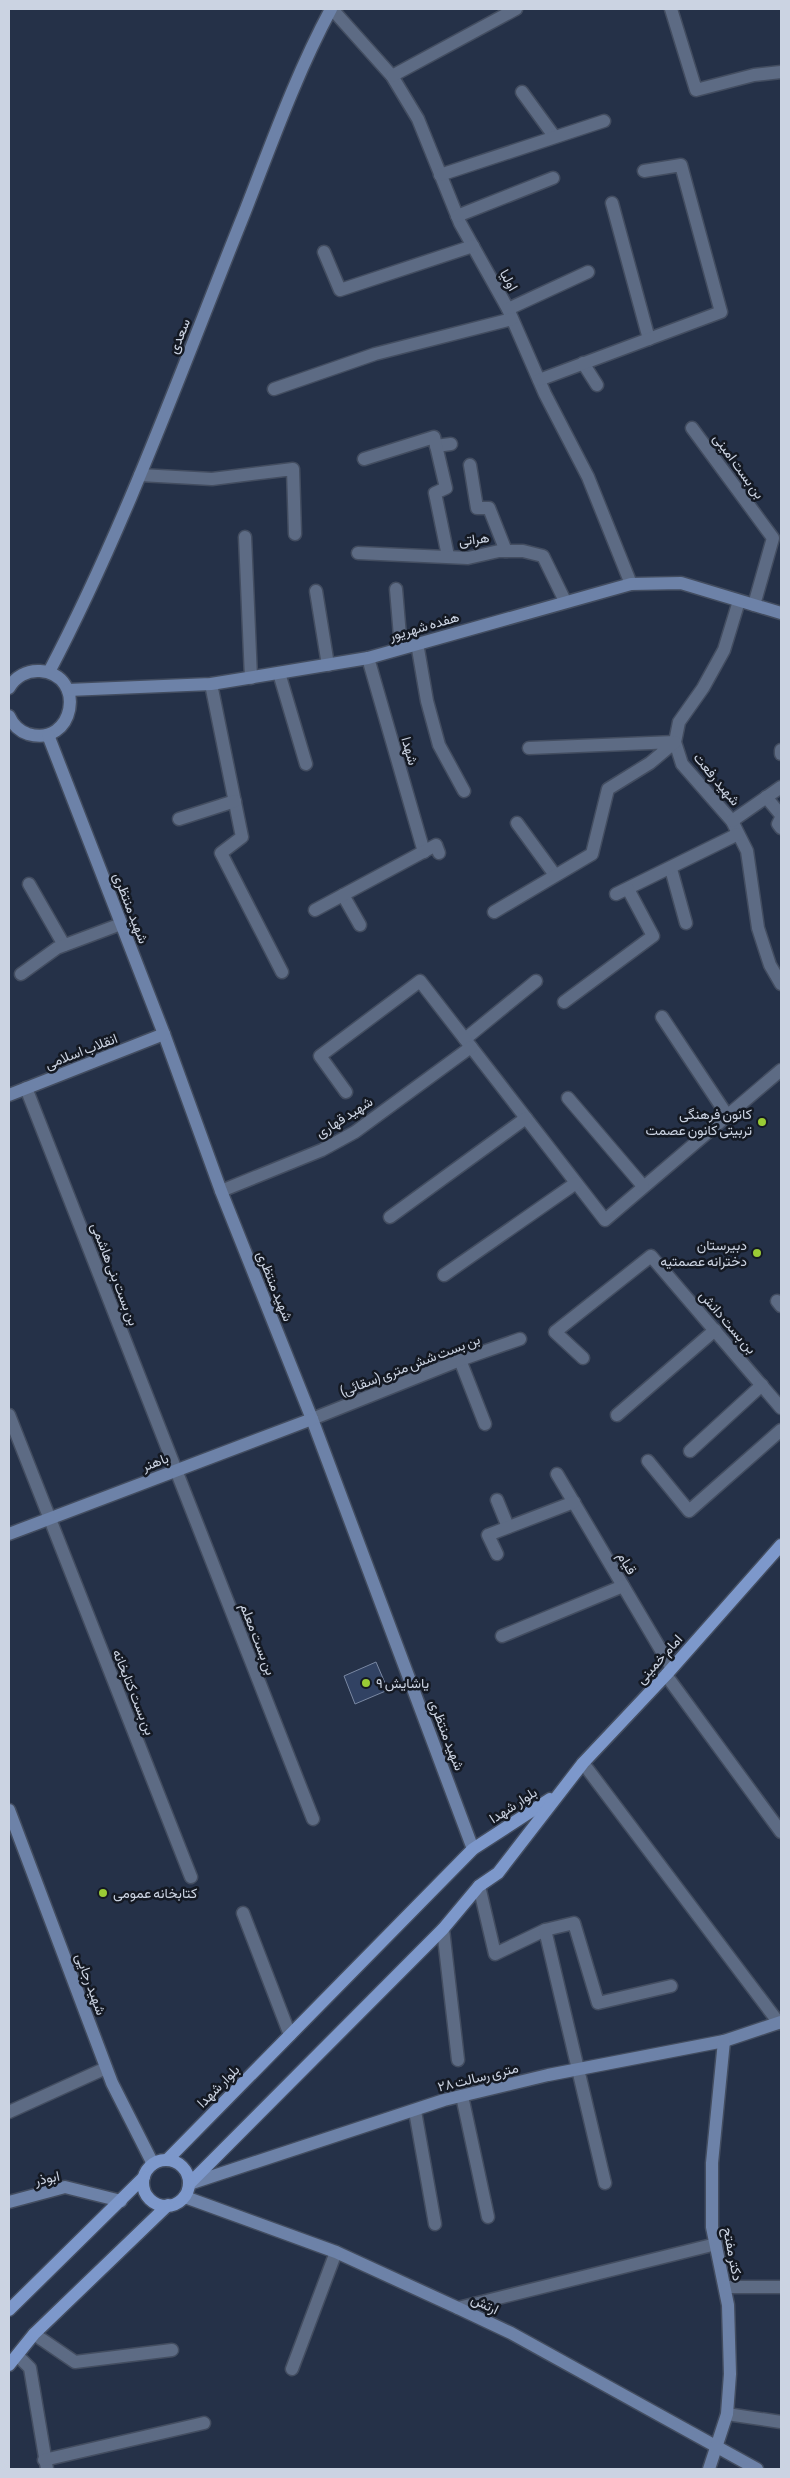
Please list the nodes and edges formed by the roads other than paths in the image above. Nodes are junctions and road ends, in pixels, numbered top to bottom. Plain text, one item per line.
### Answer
1 (331, 9) edge
2 (516, 9) edge
3 (671, 9) edge
4 (781, 72) edge
5 (392, 76) junction
6 (522, 92) dead end
7 (604, 121) dead end
8 (554, 136) junction
9 (644, 171) dead end
10 (440, 175) junction
11 (553, 178) dead end
12 (612, 203) dead end
13 (457, 216) junction
14 (473, 246) junction
15 (324, 252) dead end
16 (588, 272) dead end
17 (510, 314) junction
18 (649, 339) junction
19 (583, 363) junction
20 (539, 380) junction
21 (597, 385) dead end
22 (274, 389) dead end
23 (692, 428) dead end
24 (451, 444) dead end
25 (436, 446) junction
26 (364, 459) dead end
27 (470, 465) dead end
28 (140, 475) junction
29 (295, 534) dead end
30 (245, 537) dead end
31 (777, 538) edge
32 (506, 551) junction
33 (358, 553) dead end
34 (448, 556) junction
35 (631, 584) junction
36 (396, 589) dead end
37 (316, 591) dead end
38 (565, 601) junction
39 (739, 601) junction
40 (754, 605) junction
41 (781, 613) edge
42 (417, 643) junction
43 (400, 648) junction
44 (368, 658) junction
45 (328, 665) junction
46 (49, 672) junction
47 (279, 673) junction
48 (251, 678) junction
49 (211, 684) junction
50 (9, 688) edge
51 (68, 690) junction
52 (10, 721) edge
53 (48, 735) junction
54 (675, 742) junction
55 (529, 748) dead end
56 (306, 764) dead end
57 (781, 787) edge
58 (464, 791) dead end
59 (766, 798) junction
60 (235, 801) junction
61 (781, 816) edge
62 (178, 819) dead end
63 (732, 821) junction
64 (517, 823) dead end
65 (781, 828) edge
66 (738, 834) junction
67 (424, 852) junction
68 (439, 853) dead end
69 (671, 869) junction
70 (555, 875) junction
71 (29, 884) dead end
72 (628, 889) junction
73 (616, 894) dead end
74 (343, 895) junction
75 (315, 910) dead end
76 (494, 912) dead end
77 (121, 924) junction
78 (686, 924) dead end
79 (360, 925) dead end
80 (64, 945) junction
81 (282, 972) dead end
82 (21, 974) dead end
83 (536, 981) dead end
84 (781, 984) edge
85 (564, 1002) dead end
86 (662, 1017) dead end
87 (164, 1034) junction
88 (468, 1043) junction
89 (781, 1070) edge
90 (26, 1088) junction
91 (346, 1092) dead end
92 (9, 1095) edge
93 (568, 1098) dead end
94 (727, 1115) junction
95 (526, 1118) junction
96 (576, 1182) junction
97 (643, 1186) junction
98 (221, 1191) junction
99 (390, 1217) dead end
100 (444, 1275) dead end
101 (715, 1330) junction
102 (520, 1339) dead end
103 (582, 1358) dead end
104 (460, 1360) junction
105 (762, 1385) junction
106 (781, 1408) edge
107 (617, 1415) dead end
108 (9, 1416) edge
109 (312, 1419) junction
110 (485, 1424) dead end
111 (781, 1430) edge
112 (690, 1451) dead end
113 (648, 1461) dead end
114 (176, 1470) junction
115 (557, 1474) dead end
116 (497, 1500) dead end
117 (574, 1502) junction
118 (49, 1518) junction
119 (508, 1527) junction
120 (9, 1534) edge
121 (781, 1545) edge
122 (497, 1554) dead end
123 (623, 1586) junction
124 (502, 1636) dead end
125 (669, 1671) junction
126 (584, 1763) junction
127 (559, 1794) junction
128 (9, 1810) edge
129 (313, 1819) dead end
130 (781, 1832) edge
131 (473, 1849) junction
132 (190, 1877) dead end
133 (480, 1886) junction
134 (243, 1913) dead end
135 (444, 1929) junction
136 (545, 1930) junction
137 (671, 1986) dead end
138 (780, 2023) edge
139 (290, 2035) junction
140 (724, 2041) junction
141 (458, 2060) dead end
142 (106, 2068) junction
143 (579, 2068) junction
144 (462, 2096) junction
145 (414, 2111) junction
146 (9, 2112) edge
147 (167, 2160) junction
148 (153, 2164) junction
149 (144, 2176) junction
150 (605, 2183) dead end
151 (189, 2184) junction
152 (185, 2197) junction
153 (121, 2201) junction
154 (9, 2202) edge
155 (168, 2205) junction
156 (488, 2218) dead end
157 (435, 2224) dead end
158 (716, 2244) junction
159 (336, 2252) junction
160 (724, 2287) junction
161 (781, 2287) edge
162 (458, 2308) junction
163 (9, 2310) edge
164 (34, 2334) junction
165 (172, 2350) dead end
166 (13, 2360) edge
167 (292, 2369) dead end
168 (728, 2414) junction
169 (781, 2422) edge
170 (204, 2423) dead end
171 (718, 2448) junction
172 (46, 2464) edge
173 (709, 2469) edge
174 (758, 2469) edge

1 - 5 street, اولیا
1 - 28 street, سعدی
2 - 5 street
3 - 4 street
5 - 10 street, اولیا
6 - 8 street
7 - 8 street
8 - 10 street
9 - 18 street
10 - 13 street, اولیا
11 - 13 street
12 - 18 street
13 - 14 street, اولیا
14 - 15 street
14 - 17 street, اولیا
16 - 17 street
17 - 20 street, اولیا
17 - 22 street
18 - 19 street
19 - 20 street
19 - 21 street
20 - 35 street, اولیا
23 - 31 street, بن بست امینی
24 - 25 street
25 - 26 street
25 - 34 street
27 - 32 street
28 - 29 street
28 - 46 street, سعدی
30 - 48 street
31 - 40 street, بن بست امینی
32 - 34 street, هراتی
32 - 38 street, هراتی
33 - 34 street, هراتی
35 - 38 street, هفده شهریور
35 - 39 street, هفده شهریور
36 - 43 street
37 - 45 street
38 - 42 street, هفده شهریور
39 - 40 street, هفده شهریور
39 - 54 street
40 - 41 street, هفده شهریور
42 - 43 street, هفده شهریور
42 - 58 street
43 - 44 street, هفده شهریور
44 - 45 street, هفده شهریور
44 - 67 street, شهدا
45 - 47 street, هفده شهریور
46 - 50 street
46 - 51 street
47 - 48 street, هفده شهریور
47 - 56 street
48 - 49 street, هفده شهریور
49 - 51 street, هفده شهریور
49 - 60 street
51 - 53 street
52 - 53 street
53 - 77 street, شهید منتظری
54 - 55 street
54 - 63 street, شهید رفعت
54 - 70 street
57 - 59 street
59 - 61 street
59 - 63 street
60 - 62 street
60 - 81 street
61 - 65 street
63 - 66 street, شهید رفعت
64 - 70 street
66 - 69 street
66 - 84 street, شهید رفعت
67 - 68 street
67 - 74 street
69 - 72 street
69 - 78 street
70 - 76 street
71 - 80 street
72 - 73 street
72 - 85 street
74 - 75 street
74 - 79 street
77 - 80 street
77 - 87 street, شهید منتظری
80 - 82 street
83 - 88 street, شهید قهاری
86 - 94 street
87 - 90 street, انقلاب اسلامی
87 - 98 street, شهید منتظری
88 - 91 street
88 - 95 street
88 - 98 street, شهید قهاری
89 - 94 street
90 - 92 street, انقلاب اسلامی
90 - 114 street, بن بست بنی هاشمی
93 - 97 street
94 - 97 street
95 - 96 street
95 - 99 street
96 - 97 street
96 - 100 street
98 - 109 street, شهید منتظری
101 - 103 street, بن بست دانش
101 - 105 street, بن بست دانش
101 - 107 street
102 - 104 street, بن بست شش متری (سقائی)
104 - 109 street, بن بست شش متری (سقائی)
104 - 110 street
105 - 106 street, بن بست دانش
105 - 112 street
108 - 118 street, بن بست کتابخانه
109 - 114 street, باهنر
109 - 131 street, شهید منتظری
111 - 113 street
114 - 118 street, باهنر
114 - 129 street, بن بست معلم
115 - 117 street, قیام
116 - 119 street
117 - 119 street
117 - 123 street, قیام
118 - 120 street, باهنر
118 - 132 street, بن بست کتابخانه
119 - 122 street
121 - 125 main road, امام خمینی
123 - 124 street
123 - 125 street, قیام
125 - 126 main road, امام خمینی
125 - 130 street, قیام
126 - 127 main road, امام خمینی
126 - 138 street
127 - 131 main road, بلوار شهدا
127 - 133 main road, بلوار شهدا
128 - 142 street, شهید رجایی
131 - 139 main road, بلوار شهدا
133 - 135 main road, بلوار شهدا
133 - 136 street
134 - 139 street
135 - 141 street
135 - 151 main road, بلوار شهدا
136 - 137 street
136 - 143 street
138 - 140 street, ۲۸ متری رسالت
139 - 147 main road, بلوار شهدا
140 - 143 street, ۲۸ متری رسالت
140 - 158 street, دکتر مفتح
142 - 146 street
142 - 148 street, شهید رجایی
143 - 144 street, ۲۸ متری رسالت
143 - 150 street
144 - 145 street, ۲۸ متری رسالت
144 - 156 street
145 - 151 street, ۲۸ متری رسالت
145 - 157 street
147 - 148 main road
147 - 151 main road
148 - 149 main road
149 - 153 main road
149 - 155 main road
151 - 152 main road
152 - 155 main road
152 - 159 street, ارتش
153 - 154 street, ابوذر
153 - 163 main road
155 - 164 main road
158 - 160 street, دکتر مفتح
158 - 162 street
159 - 162 street, ارتش
159 - 167 street
160 - 161 street
160 - 168 street, دکتر مفتح
162 - 171 street, ارتش
164 - 165 street
164 - 166 main road
166 - 172 street
168 - 169 street
168 - 171 street, دکتر مفتح
170 - 172 street
171 - 173 street, دکتر مفتح
171 - 174 street, ارتش

